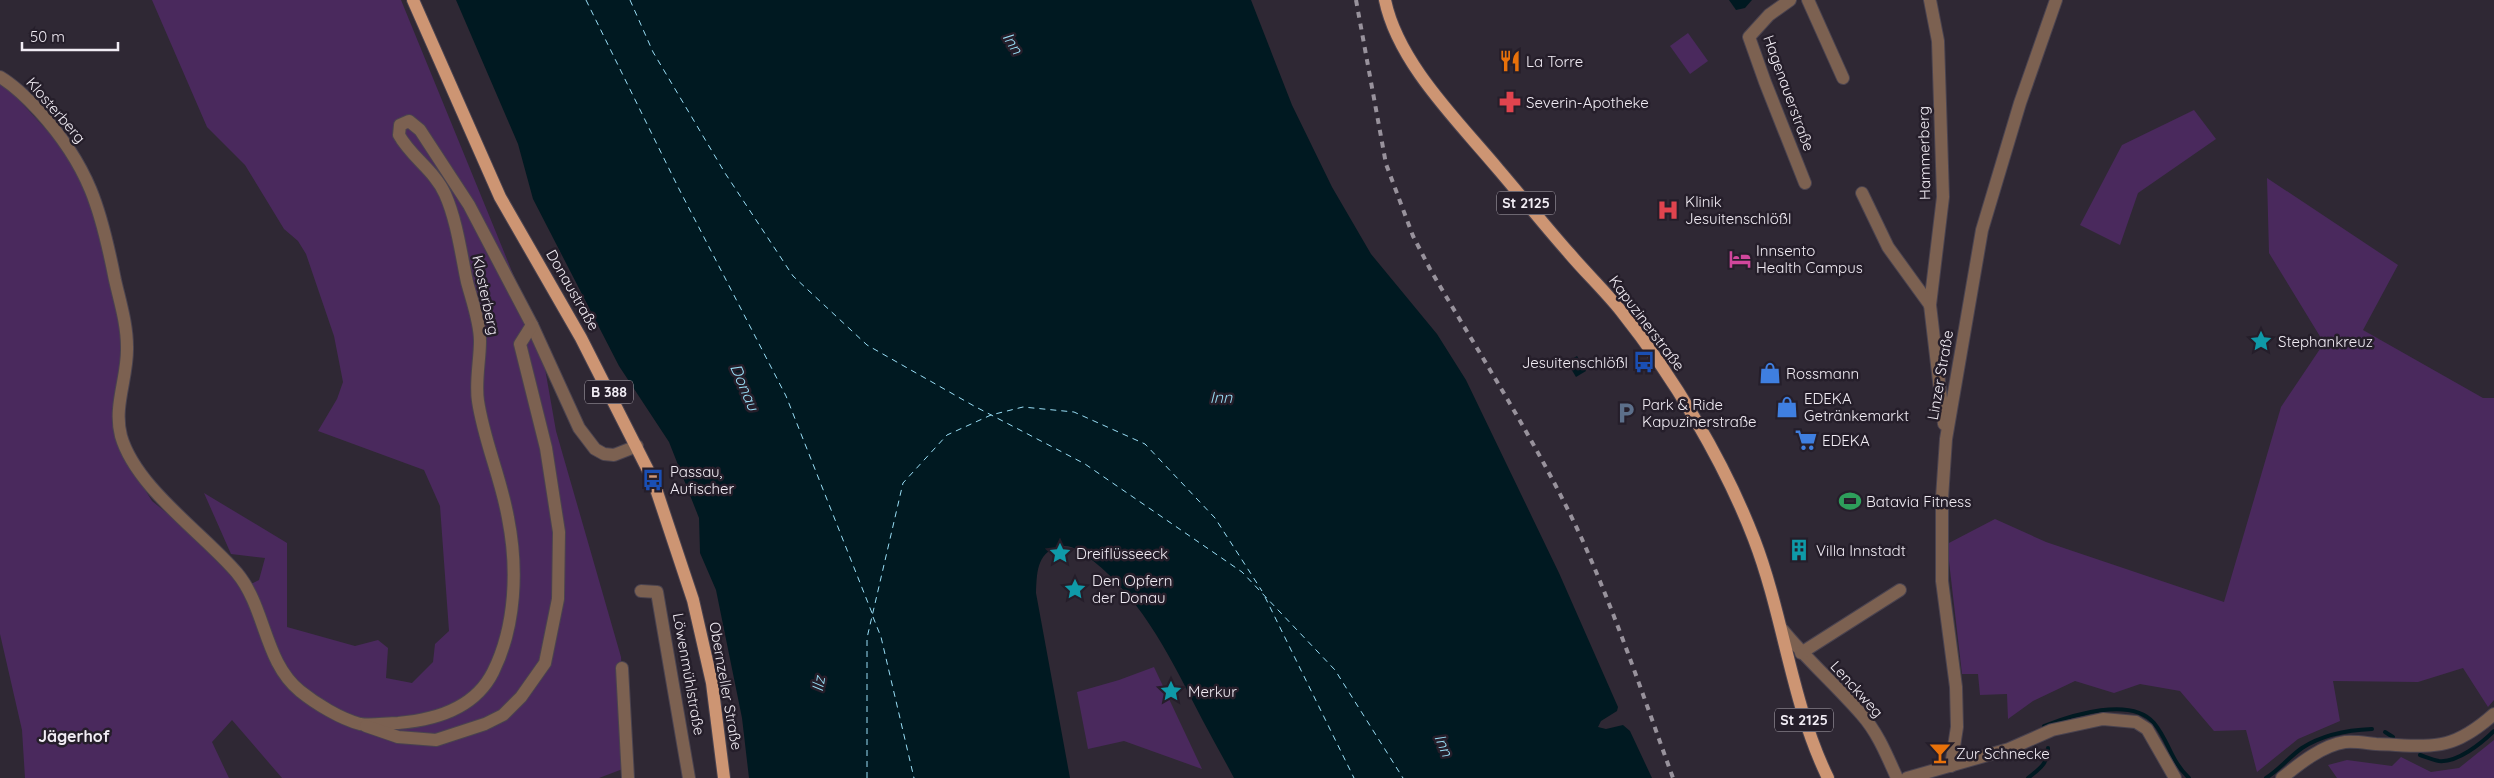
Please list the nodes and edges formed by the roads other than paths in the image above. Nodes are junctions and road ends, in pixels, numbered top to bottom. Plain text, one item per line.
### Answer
1 (414, 0) edge
2 (1386, 0) edge
3 (1790, 0) edge
4 (1808, 0) edge
5 (1930, 0) edge
6 (2056, 0) edge
7 (0, 77) edge
8 (1843, 78) dead end
9 (1805, 183) dead end
10 (1862, 192) dead end
11 (1930, 305) junction
12 (532, 325) junction
13 (1946, 439) junction
14 (637, 446) junction
15 (1900, 590) dead end
16 (641, 591) dead end
17 (694, 600) joint
18 (1781, 628) junction
19 (1801, 653) junction
20 (622, 668) dead end
21 (2494, 714) edge
22 (361, 724) junction
23 (1950, 766) junction
24 (628, 778) edge
25 (689, 778) edge
26 (724, 778) edge
27 (1828, 778) edge
28 (1897, 778) edge
29 (1908, 778) edge
30 (2175, 778) edge
31 (2282, 778) edge

1 - 14 main road, Donaustraße / B 388
2 - 18 main road, Kapuzinerstraße / St 2125
3 - 9 street, Hagenauerstraße
4 - 8 street
5 - 11 street, Hammerberg
6 - 13 street, Linzer Straße
7 - 22 street, Klosterberg
10 - 11 street, Hammerberg
11 - 13 street, Hammerberg
12 - 14 street, Klosterberg
12 - 22 street, Klosterberg
12 - 22 street, Klosterberg
13 - 23 street, Linzer Straße
14 - 17 main road, Donaustraße / B 388
15 - 19 street
16 - 25 street, Löwenmühlstraße
17 - 26 main road, Obernzeller Straße / B 388
18 - 19 street, Lenckweg
18 - 27 main road, Kapuzinerstraße / St 2125
19 - 28 street, Lenckweg
20 - 24 street
21 - 31 street
23 - 29 street
23 - 30 street

